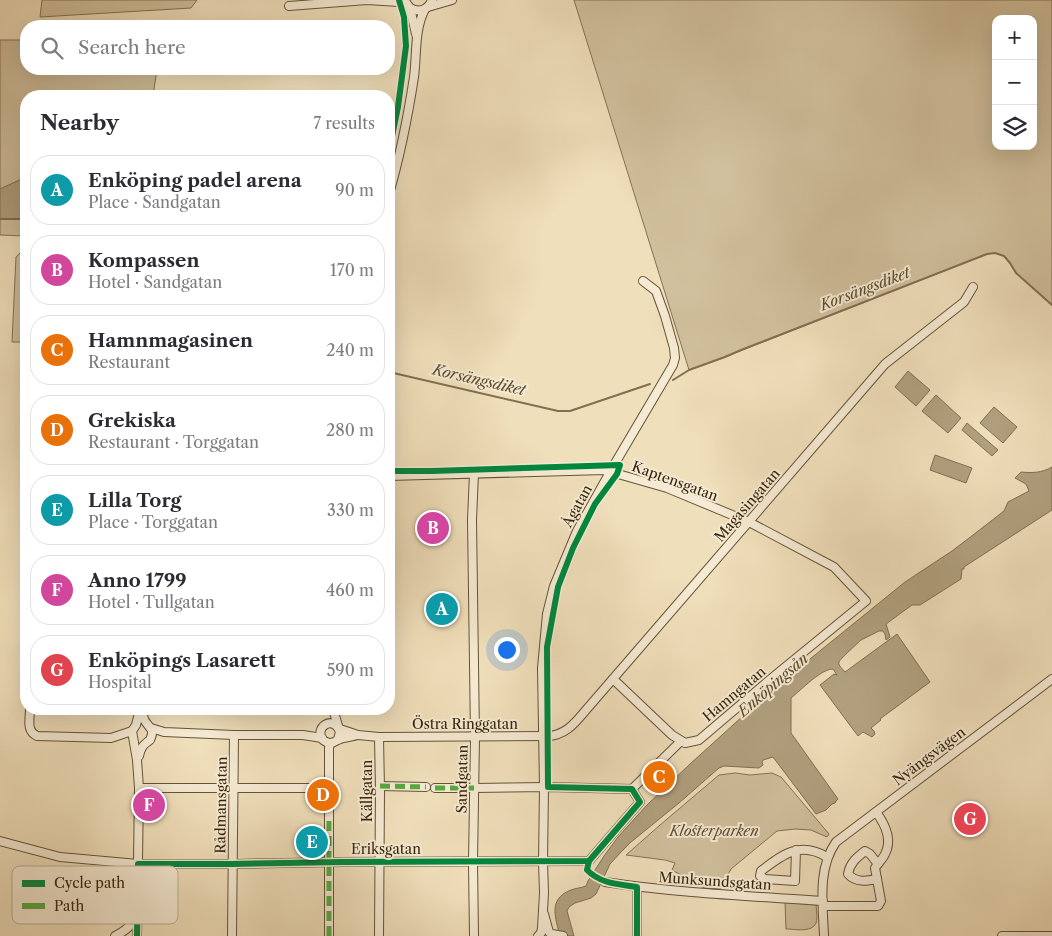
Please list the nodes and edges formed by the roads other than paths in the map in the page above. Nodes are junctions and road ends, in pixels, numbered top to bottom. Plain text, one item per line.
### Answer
1 (377, 0) edge
2 (452, 0) edge
3 (408, 4) edge
4 (428, 5) edge
5 (289, 6) dead end
6 (416, 39) junction
7 (395, 167) edge
8 (643, 281) dead end
9 (973, 288) dead end
10 (610, 472) junction
11 (474, 473) junction
12 (395, 476) edge
13 (749, 522) junction
14 (866, 602) joint
15 (613, 679) junction
16 (1052, 679) edge
17 (30, 715) edge
18 (138, 715) edge
19 (143, 715) edge
20 (329, 715) edge
21 (334, 715) edge
22 (149, 726) junction
23 (324, 726) junction
24 (339, 728) junction
25 (134, 732) junction
26 (164, 732) junction
27 (234, 735) junction
28 (303, 735) junction
29 (358, 735) junction
30 (543, 736) junction
31 (379, 737) junction
32 (475, 737) junction
33 (322, 738) junction
34 (338, 739) junction
35 (147, 741) junction
36 (683, 742) junction
37 (330, 743) junction
38 (137, 760) junction
39 (380, 786) junction
40 (234, 787) junction
41 (426, 787) dead end
42 (544, 787) junction
43 (139, 788) junction
44 (329, 788) junction
45 (435, 788) dead end
46 (474, 788) junction
47 (632, 789) junction
48 (876, 812) junction
49 (0, 841) edge
50 (796, 850) junction
51 (827, 857) junction
52 (329, 862) junction
53 (379, 862) junction
54 (473, 862) junction
55 (543, 862) junction
56 (138, 864) junction
57 (232, 864) junction
58 (878, 864) junction
59 (877, 879) junction
60 (605, 882) dead end
61 (637, 887) junction
62 (823, 904) junction
63 (132, 924) edge
64 (548, 935) edge
65 (114, 936) edge
66 (232, 936) edge
67 (329, 936) edge
68 (379, 936) edge
69 (474, 936) edge
70 (637, 936) edge
71 (824, 936) edge
72 (1002, 936) edge
73 (1052, 936) edge

1 - 3 street
1 - 5 street
2 - 4 street
3 - 4 street
3 - 6 street
4 - 6 street
6 - 7 street
8 - 10 street, Ågatan
9 - 13 street, Magasingatan
10 - 11 street, Kaptensgatan
10 - 13 street, Kaptensgatan
10 - 30 street, Ågatan
11 - 12 street, Kaptensgatan
11 - 32 street, Sandgatan
13 - 14 street, Kaptensgatan
13 - 15 street, Magasingatan
14 - 36 street, Hamngatan
15 - 30 street, Magasingatan
15 - 36 street
16 - 48 street, Nyängsvägen
17 - 25 street
18 - 25 street
19 - 22 street
20 - 23 street
21 - 24 street
22 - 25 street
22 - 26 street
22 - 35 street
23 - 24 street
23 - 28 street
23 - 33 street
24 - 29 street, Östra Ringgatan
24 - 34 street
25 - 35 street
25 - 38 street
26 - 27 street
26 - 35 street
27 - 28 street
27 - 40 street, Rådmansgatan
28 - 33 street
29 - 31 street, Östra Ringgatan
29 - 34 street, Östra Ringgatan
30 - 32 street, Östra Ringgatan
30 - 42 street, Ågatan
31 - 32 street, Östra Ringgatan
31 - 39 street, Källgatan
32 - 46 street, Sandgatan
33 - 37 street
34 - 37 street
35 - 38 street
36 - 47 street
37 - 44 street
38 - 43 street
39 - 41 street
39 - 53 street, Källgatan
40 - 43 street
40 - 44 street
40 - 57 street, Rådmansgatan
42 - 46 street
42 - 47 street
42 - 55 street, Ågatan
43 - 56 street
44 - 52 street
45 - 46 street
46 - 54 street, Sandgatan
47 - 55 street
48 - 51 street, Nyängsvägen
48 - 58 street
49 - 56 street, Eriksgatan
50 - 50 street
50 - 51 street
51 - 62 street, Nyängsvägen
52 - 53 street, Eriksgatan
52 - 57 street, Eriksgatan
52 - 67 street
53 - 54 street, Eriksgatan
53 - 68 street, Källgatan
54 - 55 street, Eriksgatan
54 - 69 street, Sandgatan
55 - 64 street, Ågatan
56 - 57 street, Eriksgatan
57 - 66 street, Rådmansgatan
58 - 59 street
58 - 59 street
59 - 62 street, Munksundsgatan
60 - 61 street, Munksundsgatan
61 - 62 street, Munksundsgatan
61 - 70 street
62 - 71 street, Nyängsvägen
63 - 65 street
72 - 73 street

